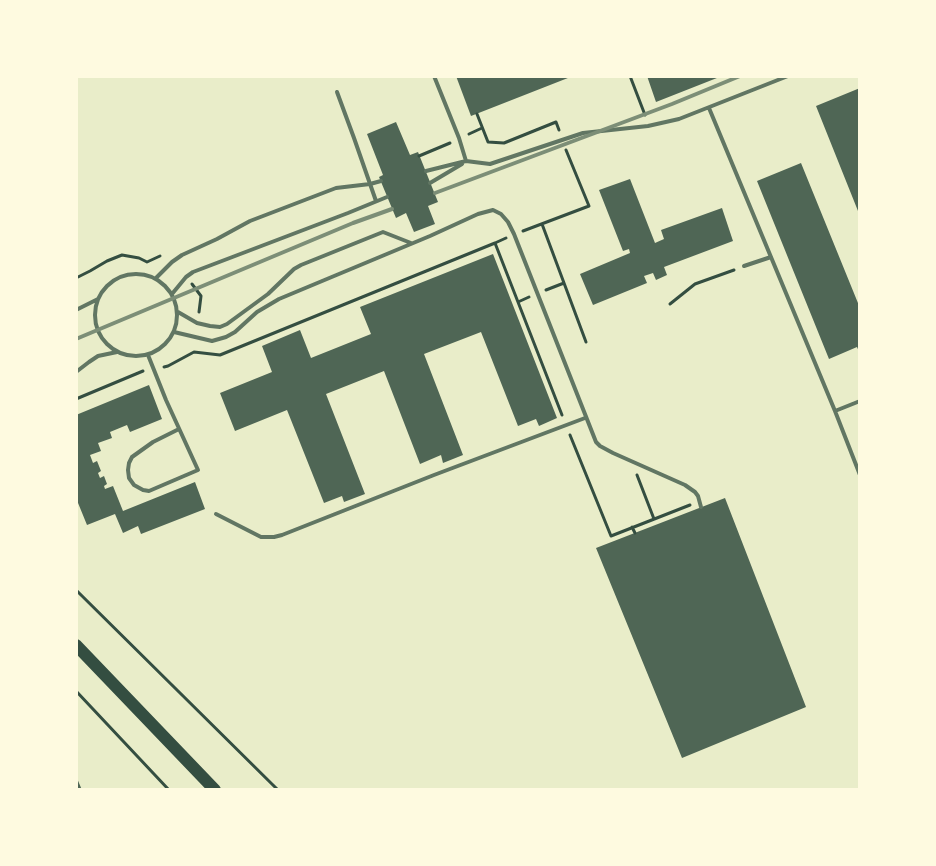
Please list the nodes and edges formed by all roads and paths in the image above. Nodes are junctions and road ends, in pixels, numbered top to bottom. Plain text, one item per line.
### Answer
1 (434, 76) edge
2 (630, 76) edge
3 (788, 76) edge
4 (337, 92) dead end
5 (709, 108) junction
6 (648, 126) junction
7 (466, 161) junction
8 (426, 171) dead end
9 (381, 182) dead end
10 (430, 183) dead end
11 (370, 184) junction
12 (388, 196) dead end
13 (376, 201) junction
14 (563, 217) dead end
15 (542, 224) junction
16 (514, 234) junction
17 (411, 243) junction
18 (495, 243) junction
19 (771, 257) junction
20 (744, 266) joint
21 (156, 278) junction
22 (172, 294) junction
23 (98, 299) junction
24 (518, 302) dead end
25 (670, 304) dead end
26 (76, 310) edge
27 (178, 312) junction
28 (174, 332) junction
29 (586, 342) dead end
30 (118, 352) junction
31 (148, 355) junction
32 (153, 367) junction
33 (76, 372) edge
34 (76, 399) edge
35 (860, 401) edge
36 (835, 411) junction
37 (585, 418) junction
38 (179, 429) junction
39 (631, 461) junction
40 (860, 475) edge
41 (700, 501) junction
42 (701, 507) dead end
43 (216, 514) dead end
44 (654, 519) junction
45 (635, 533) dead end
46 (76, 590) edge
47 (76, 645) edge
48 (76, 691) edge
49 (214, 789) edge
50 (170, 790) edge
51 (278, 790) edge

1 - 7 lane
2 - 6 path
3 - 5 lane
4 - 11 lane
5 - 6 lane
5 - 19 lane
6 - 7 lane
7 - 8 lane
7 - 10 lane
9 - 11 lane
11 - 13 lane
11 - 21 lane
12 - 13 lane
13 - 22 lane
14 - 15 path
15 - 16 path
15 - 29 path
16 - 17 lane
16 - 18 path
16 - 37 lane
17 - 27 lane
17 - 28 lane
18 - 24 path
18 - 32 path
19 - 20 lane
19 - 36 lane
20 - 25 path
21 - 22 lane
21 - 23 lane
22 - 27 lane
23 - 26 lane
23 - 30 lane
27 - 28 lane
28 - 31 lane
30 - 31 lane
30 - 33 lane
31 - 32 lane
32 - 34 path
32 - 38 lane
35 - 36 lane
36 - 40 lane
37 - 39 lane
37 - 43 lane
38 - 38 lane
39 - 41 lane
39 - 44 path
41 - 42 lane
41 - 44 path
44 - 45 path
46 - 51 path
47 - 49 main road
48 - 50 path

